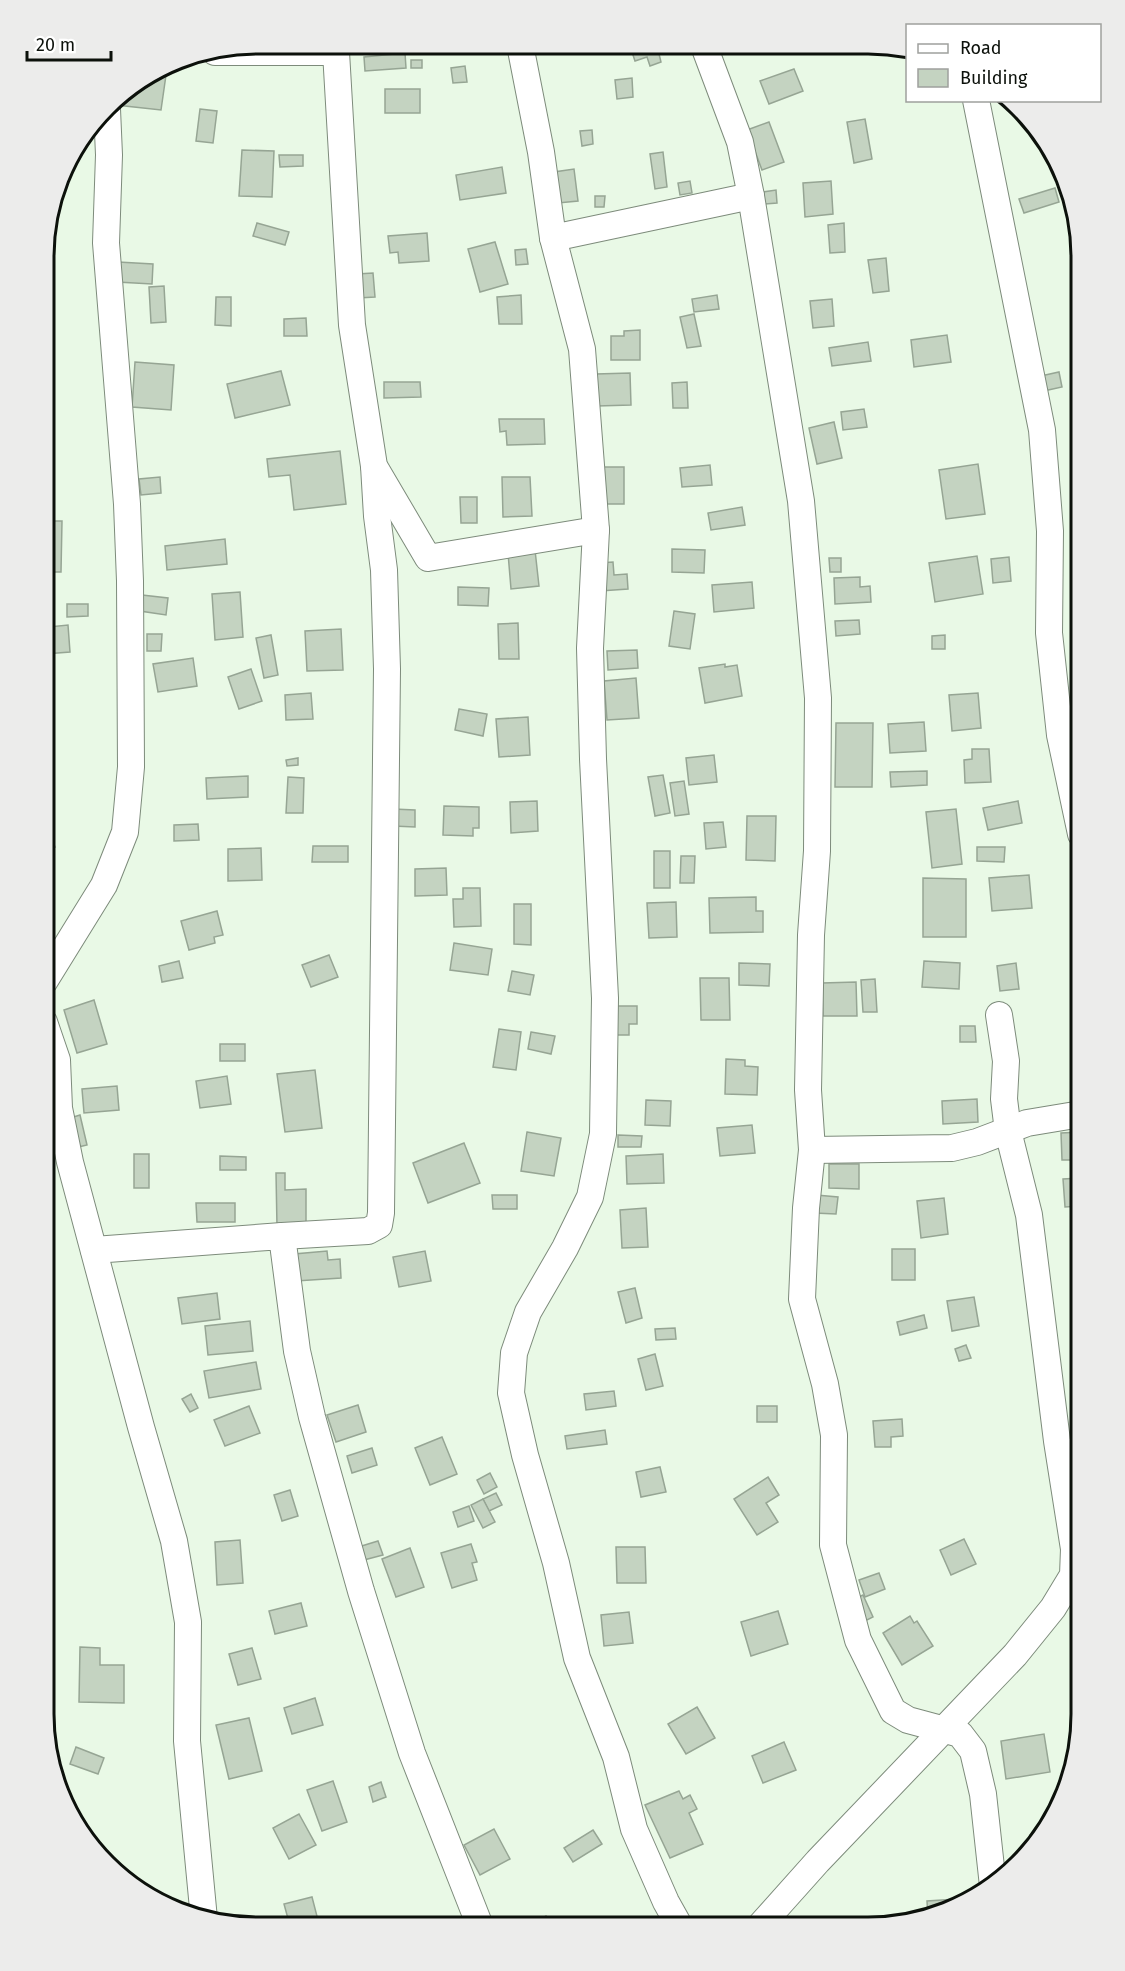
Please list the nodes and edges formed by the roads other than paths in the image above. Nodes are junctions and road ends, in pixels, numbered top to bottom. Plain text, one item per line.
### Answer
1 (336, 54) edge
2 (522, 54) edge
3 (707, 54) edge
4 (976, 102) edge
5 (108, 121) edge
6 (751, 196) junction
7 (553, 238) junction
8 (374, 466) junction
9 (596, 530) junction
10 (1071, 787) edge
11 (54, 966) edge
12 (999, 1015) dead end
13 (54, 1051) edge
14 (1071, 1116) edge
15 (1008, 1131) junction
16 (812, 1150) junction
17 (282, 1236) junction
18 (94, 1250) junction
19 (1071, 1530) edge
20 (1071, 1578) edge
21 (945, 1729) junction
22 (992, 1875) edge
23 (203, 1909) edge
24 (476, 1917) edge
25 (674, 1917) edge
26 (768, 1917) edge

1 - 8 street
2 - 7 street
3 - 6 street
4 - 10 street
5 - 11 street
6 - 7 street
6 - 16 street
7 - 9 street
8 - 9 street
8 - 17 street
9 - 25 street
12 - 15 street
13 - 18 street
14 - 15 street
15 - 16 street
15 - 19 street
16 - 21 street
17 - 18 street
17 - 24 street
18 - 23 street
20 - 21 street
21 - 22 street
21 - 26 street

